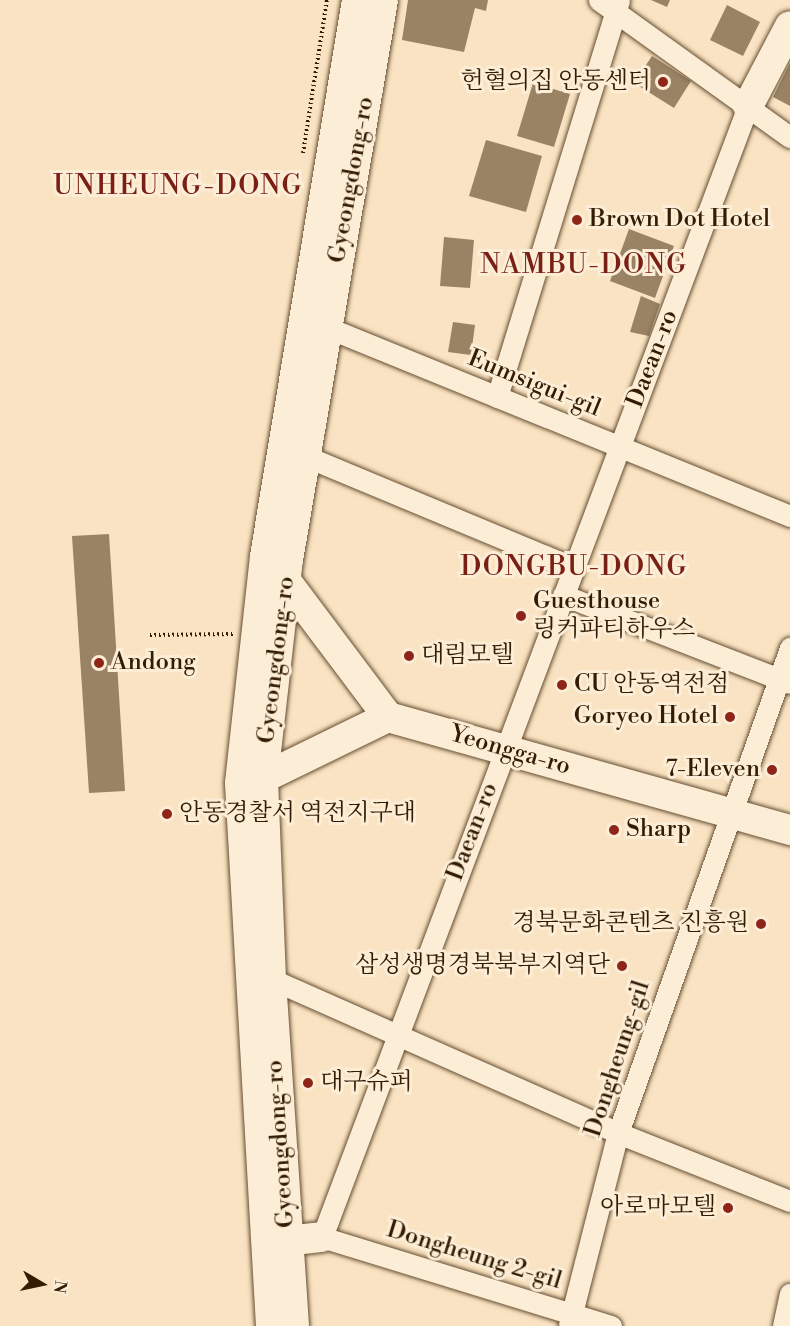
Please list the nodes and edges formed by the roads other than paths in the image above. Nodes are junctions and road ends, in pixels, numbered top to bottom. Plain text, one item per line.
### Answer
1 (357, 0) edge
2 (383, 0) edge
3 (611, 4) edge
4 (790, 26) edge
5 (748, 106) junction
6 (790, 137) edge
7 (326, 327) junction
8 (497, 397) junction
9 (619, 447) junction
10 (305, 456) junction
11 (790, 516) edge
12 (574, 568) junction
13 (286, 581) junction
14 (563, 595) junction
15 (790, 648) edge
16 (784, 681) edge
17 (388, 717) junction
18 (504, 749) junction
19 (252, 781) junction
20 (729, 812) junction
21 (790, 830) edge
22 (270, 979) junction
23 (397, 1035) junction
24 (618, 1133) junction
25 (790, 1201) edge
26 (322, 1237) junction
27 (276, 1242) junction
28 (790, 1294) edge
29 (570, 1319) edge
30 (271, 1326) edge
31 (294, 1326) edge
32 (611, 1326) edge
33 (783, 1326) edge

1 - 19 street, Gyeongdong-ro
2 - 7 street, Gyeongdong-ro
3 - 5 street
3 - 8 street
4 - 5 street, Daean-ro
5 - 6 street
5 - 9 street, Daean-ro
7 - 8 street, Eumsigui-gil
7 - 10 street, Gyeongdong-ro
8 - 9 street, Eumsigui-gil
9 - 11 street, Eumsigui-gil
9 - 12 street, Daean-ro
10 - 12 street
10 - 13 street, Gyeongdong-ro
12 - 14 street, Daean-ro
13 - 17 street
13 - 19 street, Gyeongdong-ro
14 - 16 street
14 - 18 street, Daean-ro
15 - 16 street, Dongheung-gil
16 - 20 street, Dongheung-gil
17 - 18 street, Yeongga-ro
17 - 19 street
18 - 20 street, Yeongga-ro
18 - 23 street, Daean-ro
19 - 22 street, Gyeongdong-ro
19 - 27 street, Gyeongdong-ro
20 - 21 street, Yeongga-ro
20 - 24 street, Dongheung-gil
22 - 23 street
22 - 27 street, Gyeongdong-ro
23 - 24 street
23 - 26 street, Daean-ro
24 - 25 street
24 - 29 street, Dongheung-gil
26 - 27 street
26 - 29 street, Dongheung 2-gil
27 - 30 street, Gyeongdong-ro
27 - 31 street, Gyeongdong-ro
28 - 33 street
29 - 32 street, Dongheung 2-gil

